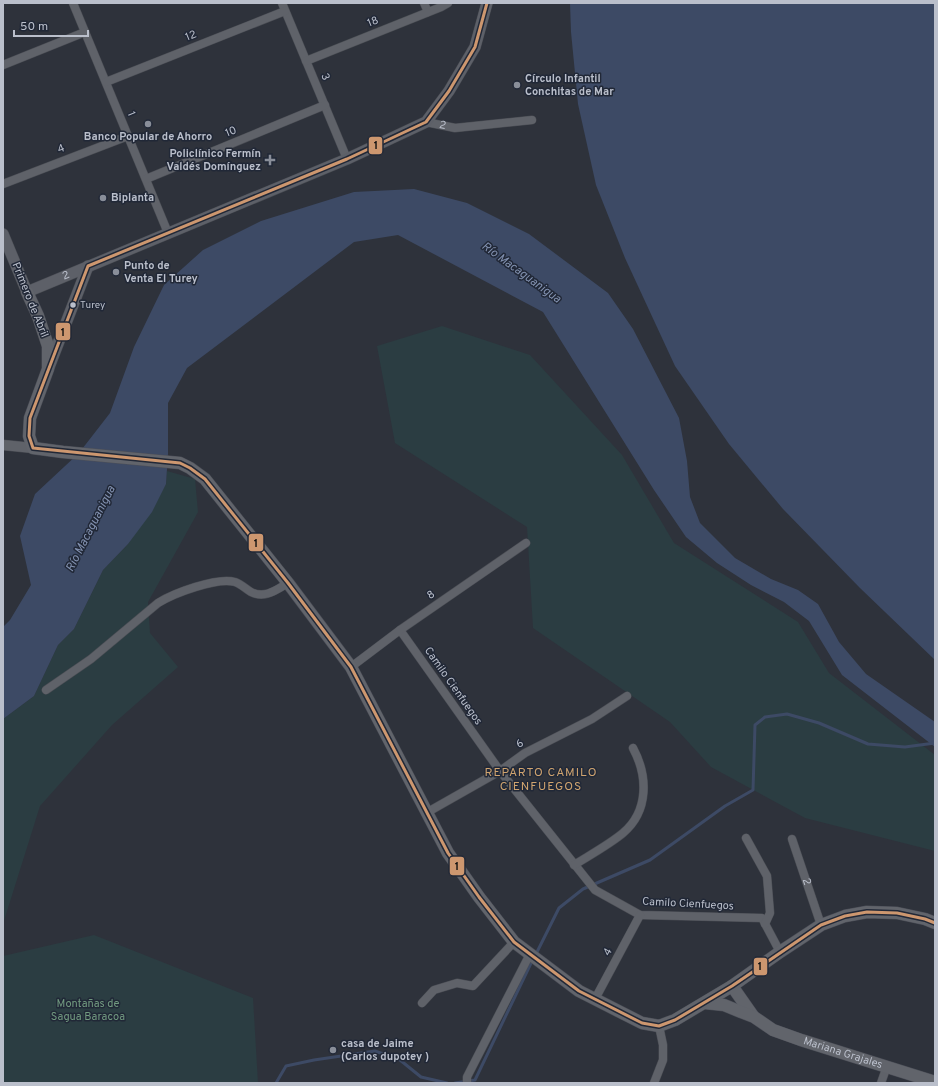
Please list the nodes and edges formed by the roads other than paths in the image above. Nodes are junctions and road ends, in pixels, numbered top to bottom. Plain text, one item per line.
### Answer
1 (73, 3) edge
2 (424, 3) edge
3 (448, 3) edge
4 (487, 3) edge
5 (283, 7) edge
6 (428, 12) junction
7 (85, 32) junction
8 (306, 61) junction
9 (3, 65) edge
10 (106, 82) junction
11 (325, 106) junction
12 (532, 120) dead end
13 (426, 122) junction
14 (128, 136) junction
15 (348, 159) junction
16 (146, 179) junction
17 (3, 184) edge
18 (168, 232) junction
19 (3, 234) edge
20 (88, 266) junction
21 (27, 292) junction
22 (48, 369) junction
23 (3, 445) edge
24 (33, 448) junction
25 (526, 543) dead end
26 (288, 583) junction
27 (400, 630) junction
28 (351, 667) junction
29 (46, 690) dead end
30 (627, 696) dead end
31 (633, 748) dead end
32 (500, 771) junction
33 (426, 813) junction
34 (746, 838) dead end
35 (792, 839) dead end
36 (574, 865) junction
37 (640, 915) junction
38 (935, 923) edge
39 (765, 924) junction
40 (821, 925) junction
41 (514, 942) junction
42 (780, 952) junction
43 (534, 957) junction
44 (732, 986) junction
45 (595, 999) junction
46 (422, 1003) dead end
47 (705, 1003) junction
48 (754, 1018) junction
49 (659, 1026) junction
50 (887, 1066) junction
51 (467, 1080) edge
52 (935, 1082) edge
53 (654, 1083) edge
54 (881, 1083) edge

1 - 7 street, 1
2 - 6 street
3 - 6 street, 18
4 - 13 main road
5 - 8 street, 3
5 - 10 street, 12
6 - 8 street, 18
7 - 9 street
7 - 10 street, 1
8 - 11 street, 3
10 - 14 street, 1
11 - 15 street, 3
11 - 16 street, 10
12 - 13 street, 2
13 - 15 main road, 2
14 - 16 street, 1
14 - 17 street, 4
15 - 18 main road, 2
16 - 18 street, 1
18 - 20 main road, 2
19 - 21 main road, Primero de Abril
20 - 21 main road, 2
20 - 22 main road
21 - 22 main road, Primero de Abril
22 - 24 main road, Primero de Abril
23 - 24 street
24 - 26 main road
25 - 27 street, 8
26 - 28 main road
26 - 29 street
27 - 28 street, 8
27 - 32 street, Camilo Cienfuegos
28 - 33 main road
30 - 32 street, 6
31 - 36 street
32 - 33 street, 6
32 - 36 street, Camilo Cienfuegos
33 - 41 main road
34 - 39 street
35 - 40 street, 2
36 - 37 street, Camilo Cienfuegos
37 - 39 street, Camilo Cienfuegos
37 - 45 street, 4
38 - 40 main road
39 - 42 street
40 - 42 main road
41 - 43 main road
41 - 46 street
42 - 44 main road
43 - 45 main road
43 - 51 street
44 - 47 main road
44 - 48 main road, Mariana Grajales
45 - 49 main road
47 - 48 main road, Mariana Grajales
47 - 49 main road
48 - 50 main road, Mariana Grajales
49 - 53 street
50 - 52 main road, Mariana Grajales
50 - 54 street

